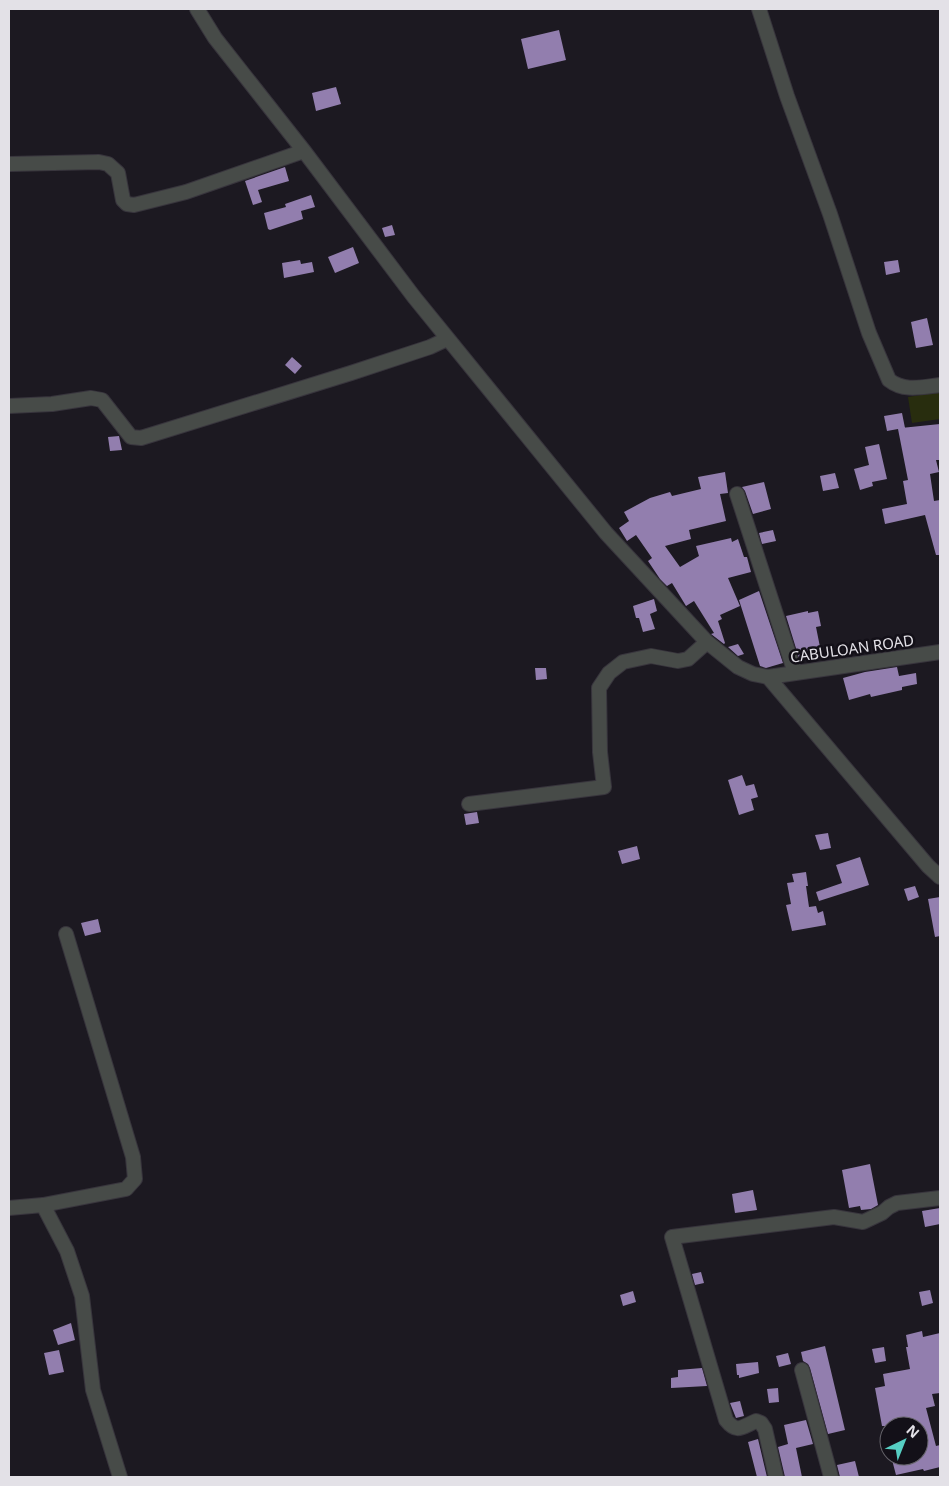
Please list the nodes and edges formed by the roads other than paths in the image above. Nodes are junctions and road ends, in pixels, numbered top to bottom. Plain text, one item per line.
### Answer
1 (197, 9) edge
2 (758, 9) edge
3 (304, 151) junction
4 (9, 164) edge
5 (447, 339) junction
6 (940, 385) edge
7 (9, 406) edge
8 (737, 494) dead end
9 (707, 642) junction
10 (940, 652) edge
11 (795, 673) junction
12 (768, 677) junction
13 (469, 804) dead end
14 (940, 877) edge
15 (66, 934) dead end
16 (940, 1198) edge
17 (43, 1205) junction
18 (9, 1208) edge
19 (802, 1370) dead end
20 (120, 1477) edge
21 (776, 1477) edge
22 (831, 1477) edge

1 - 3 street
2 - 6 street
3 - 4 street
3 - 5 street
5 - 7 street
5 - 9 street
8 - 11 street
9 - 12 street
9 - 13 street
10 - 11 street, CABULOAN ROAD
11 - 12 street, CABULOAN ROAD
12 - 14 street
15 - 17 street
16 - 21 street
17 - 18 street
17 - 20 street
19 - 22 street

